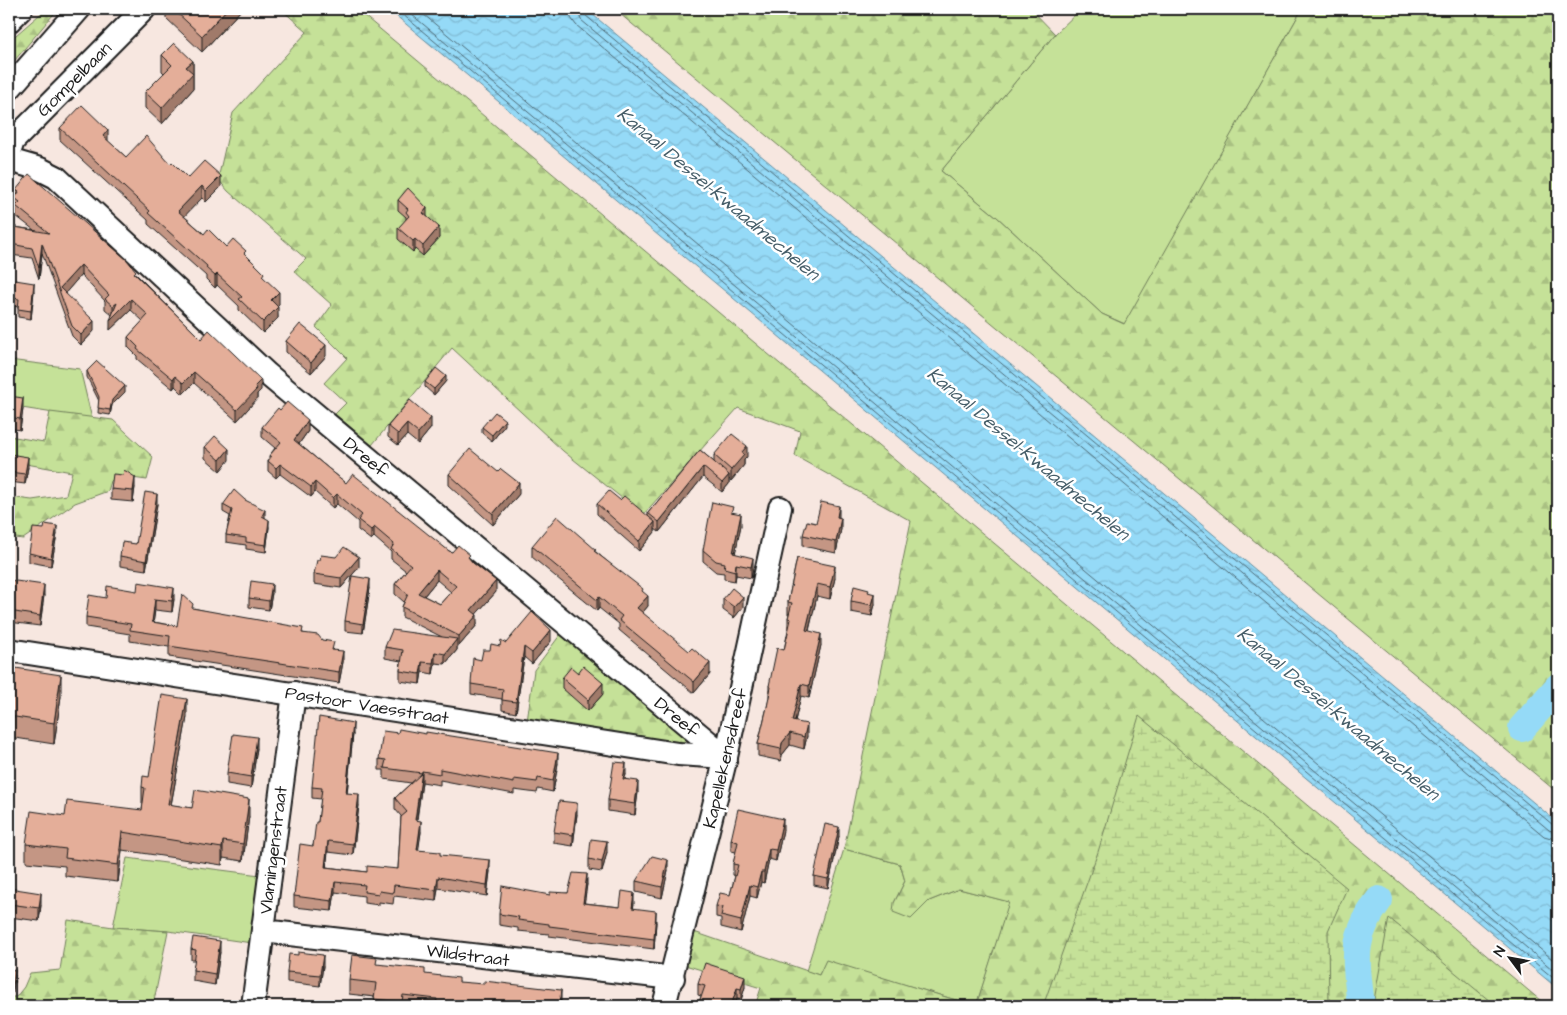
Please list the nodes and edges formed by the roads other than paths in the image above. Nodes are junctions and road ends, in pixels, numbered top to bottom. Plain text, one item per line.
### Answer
1 (21, 9) edge
2 (79, 9) edge
3 (144, 9) edge
4 (9, 21) edge
5 (9, 89) edge
6 (9, 152) edge
7 (9, 160) edge
8 (780, 508) dead end
9 (9, 650) edge
10 (294, 694) junction
11 (726, 757) junction
12 (263, 931) junction
13 (673, 978) junction
14 (253, 1006) edge
15 (664, 1006) edge

1 - 4 street
2 - 5 street
3 - 6 street, Gompelbaan
7 - 11 street, Dreef
8 - 11 street, Kapellekensdreef
9 - 10 street, Pastoor Vaesstraat
10 - 11 street, Pastoor Vaesstraat
10 - 12 street, Vlamingenstraat
11 - 13 street, Kapellekensdreef
12 - 13 street, Wildstraat
12 - 14 street, Vlamingenstraat
13 - 15 street, Kapellekensdreef

